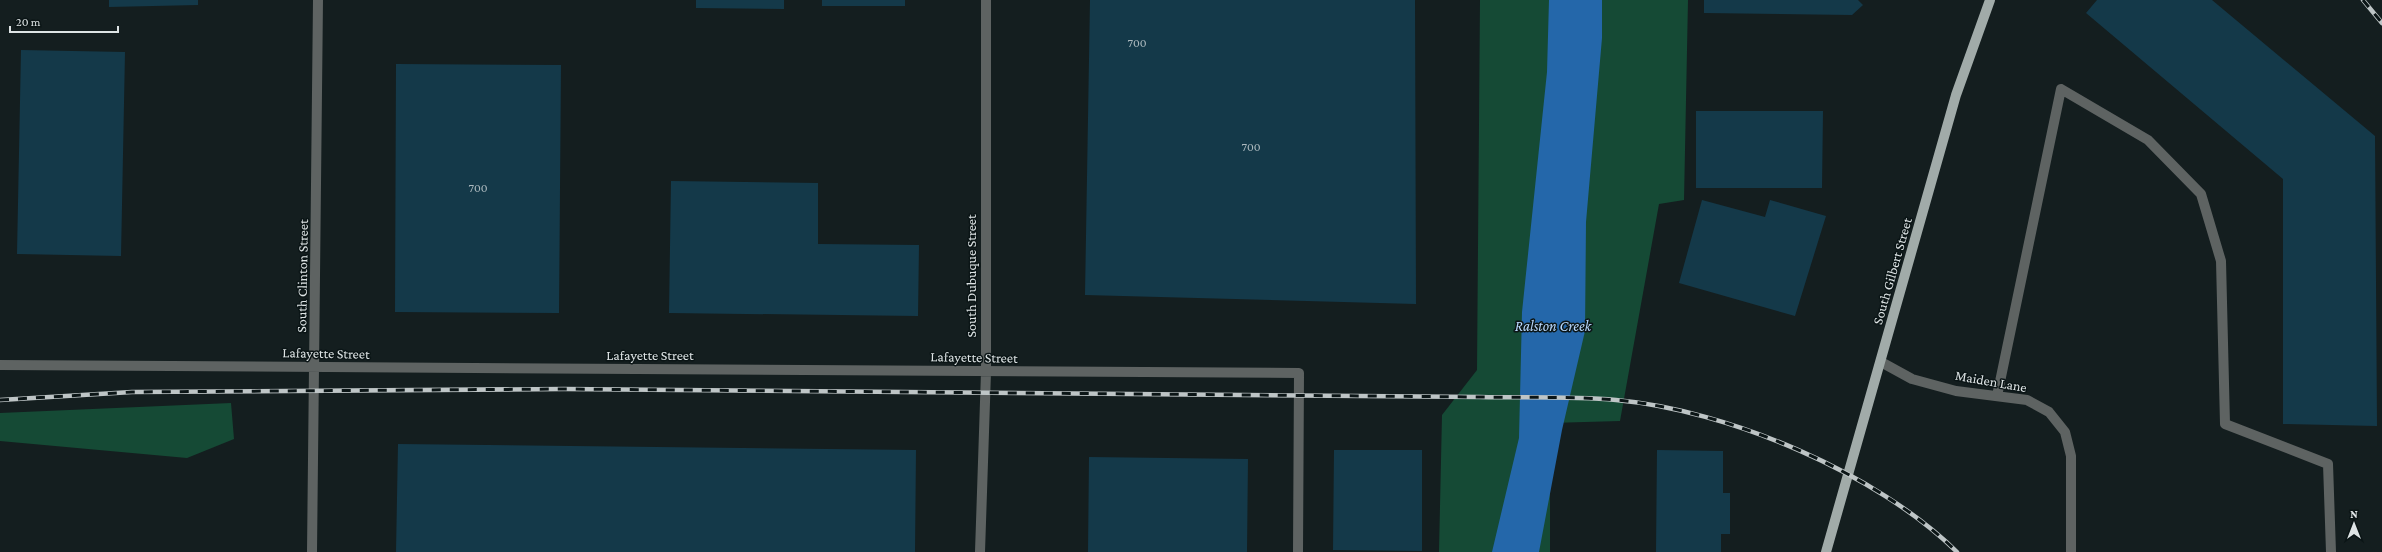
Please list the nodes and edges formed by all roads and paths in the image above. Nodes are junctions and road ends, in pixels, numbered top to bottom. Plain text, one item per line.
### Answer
1 (318, 0) edge
2 (986, 0) edge
3 (1990, 0) edge
4 (1881, 362) junction
5 (0, 365) edge
6 (315, 367) junction
7 (986, 372) junction
8 (1997, 396) junction
9 (312, 552) edge
10 (980, 552) edge
11 (1298, 552) edge
12 (1826, 552) edge
13 (2071, 552) edge
14 (2331, 552) edge

1 - 6 street, South Clinton Street
2 - 7 street, South Dubuque Street
3 - 4 main road, South Gilbert Street
4 - 8 street, Maiden Lane
4 - 12 main road, South Gilbert Street
5 - 6 street, Lafayette Street
6 - 7 street, Lafayette Street
6 - 9 street, South Clinton Street
7 - 10 street, South Dubuque Street
7 - 11 street, Lafayette Street
8 - 13 street, Maiden Lane
8 - 14 street

